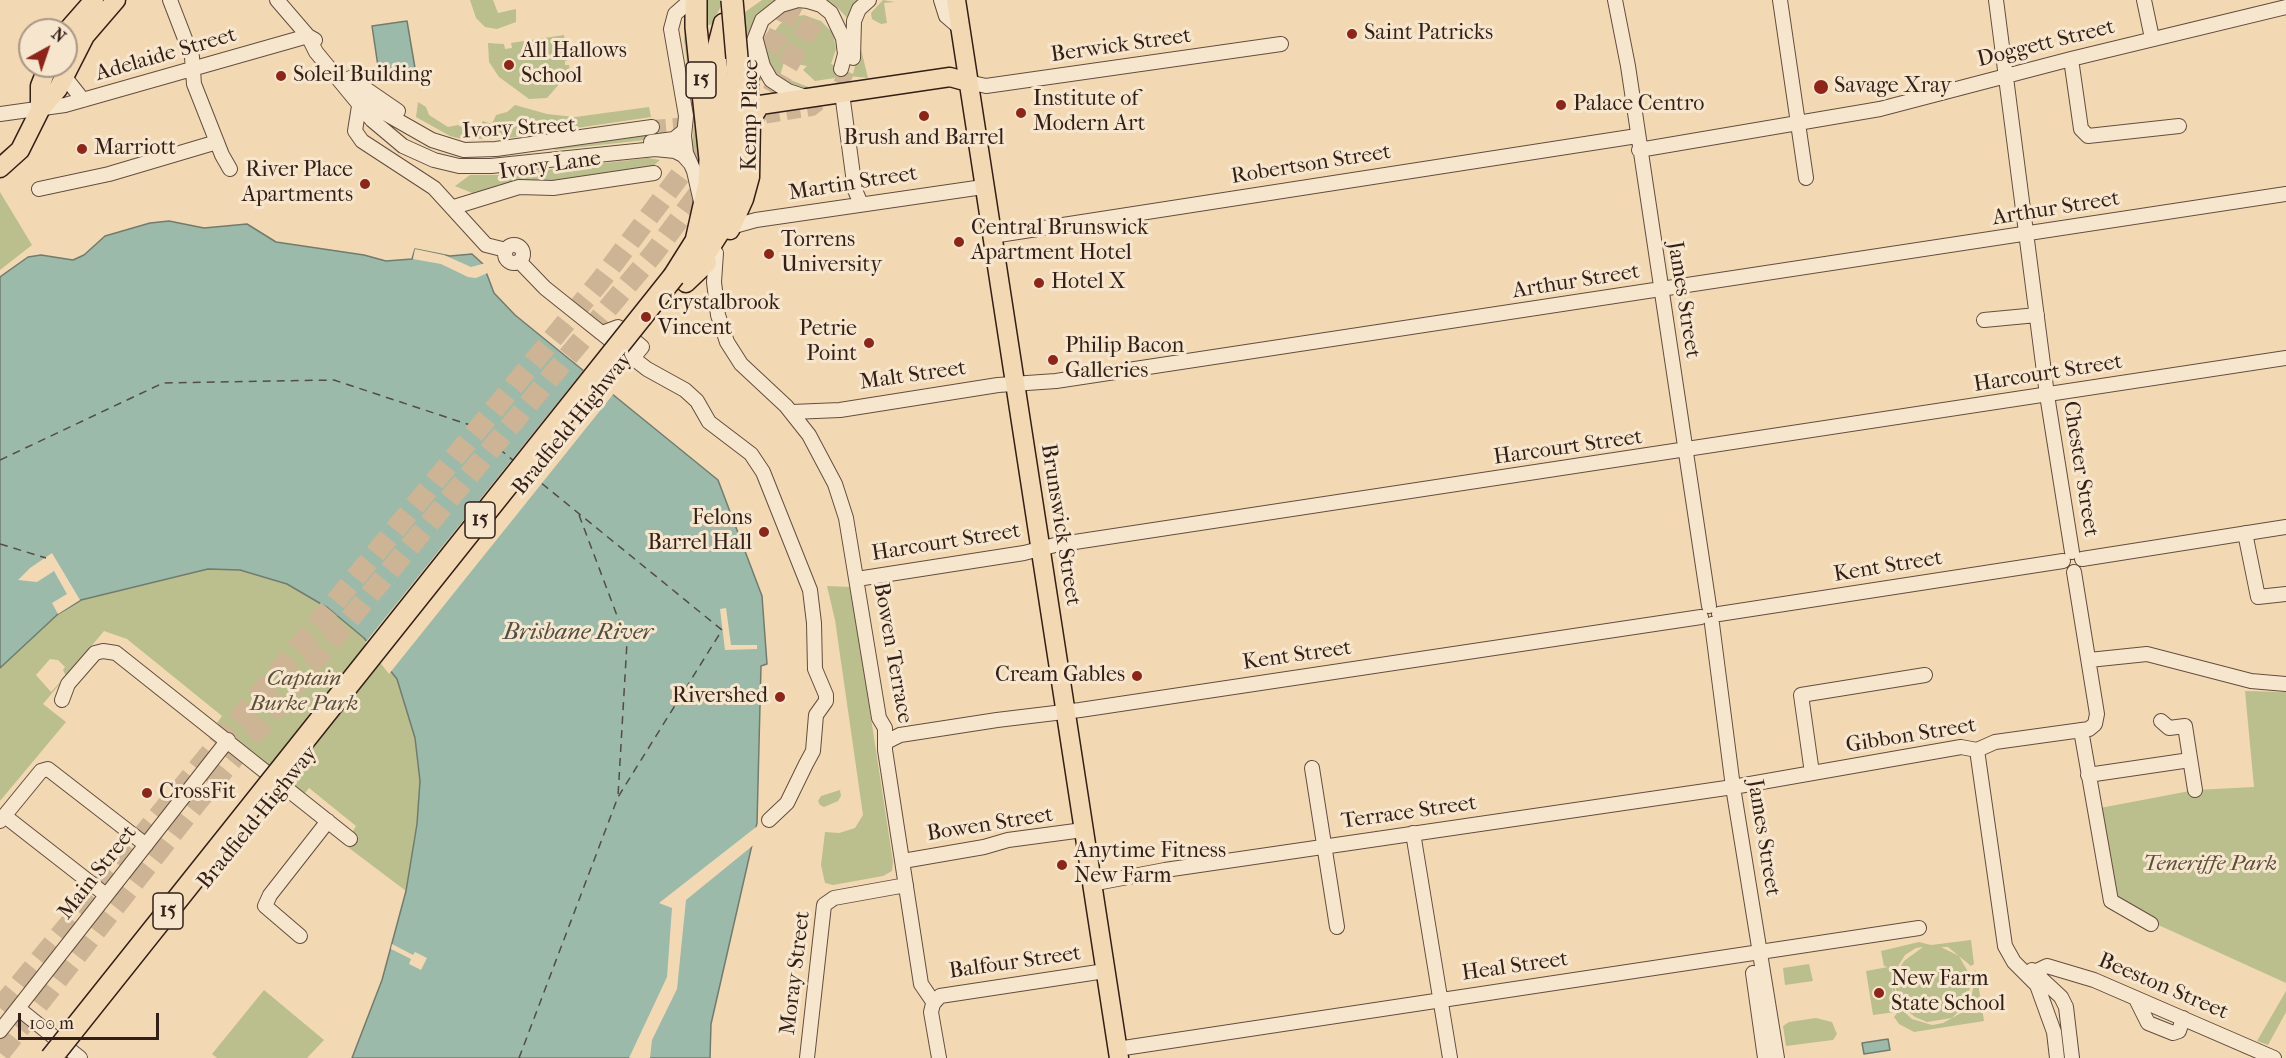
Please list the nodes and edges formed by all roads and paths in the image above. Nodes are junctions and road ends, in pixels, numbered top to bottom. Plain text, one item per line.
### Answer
1 (94, 0) edge
2 (116, 0) edge
3 (170, 0) edge
4 (277, 0) edge
5 (691, 0) edge
6 (696, 0) edge
7 (732, 0) edge
8 (869, 0) edge
9 (941, 0) edge
10 (956, 0) edge
11 (1615, 0) edge
12 (1780, 0) edge
13 (1996, 0) edge
14 (2144, 0) edge
15 (2286, 7) edge
16 (78, 18) edge
17 (723, 23) dead end
18 (960, 28) junction
19 (755, 35) junction
20 (308, 36) junction
21 (2152, 39) junction
22 (78, 44) edge
23 (1281, 44) dead end
24 (2071, 59) junction
25 (192, 69) junction
26 (2006, 76) junction
27 (49, 78) edge
28 (63, 78) edge
29 (345, 79) junction
30 (968, 82) junction
31 (842, 93) junction
32 (810, 97) junction
33 (83, 100) junction
34 (359, 106) junction
35 (40, 110) junction
36 (399, 112) junction
37 (0, 114) edge
38 (378, 119) junction
39 (751, 120) junction
40 (1799, 124) junction
41 (2179, 126) dead end
42 (684, 131) junction
43 (1637, 136) junction
44 (217, 142) junction
45 (367, 146) junction
46 (1639, 150) junction
47 (390, 160) junction
48 (691, 164) junction
49 (0, 168) edge
50 (230, 169) dead end
51 (654, 173) dead end
52 (1806, 178) dead end
53 (983, 187) junction
54 (39, 189) dead end
55 (2286, 194) edge
56 (861, 204) junction
57 (454, 207) junction
58 (703, 219) junction
59 (2026, 235) junction
60 (992, 236) junction
61 (715, 240) junction
62 (681, 281) junction
63 (1661, 291) junction
64 (2037, 315) junction
65 (1984, 320) dead end
66 (2286, 358) edge
67 (1014, 385) junction
68 (2047, 395) junction
69 (792, 412) junction
70 (818, 412) junction
71 (805, 429) junction
72 (1685, 452) junction
73 (2286, 527) edge
74 (2244, 533) junction
75 (1039, 549) junction
76 (2072, 558) junction
77 (857, 579) junction
78 (2286, 594) edge
79 (1710, 615) junction
80 (2089, 660) junction
81 (1925, 675) dead end
82 (2286, 684) edge
83 (62, 700) dead end
84 (1064, 711) junction
85 (2161, 721) dead end
86 (2095, 724) joint
87 (2081, 730) junction
88 (886, 735) junction
89 (228, 740) junction
90 (1977, 750) junction
91 (2190, 760) junction
92 (1312, 768) dead end
93 (1812, 773) junction
94 (2088, 775) junction
95 (1733, 787) junction
96 (2194, 790) dead end
97 (3, 819) edge
98 (769, 820) dead end
99 (328, 821) junction
100 (1083, 830) junction
101 (1413, 833) junction
102 (350, 839) dead end
103 (146, 845) junction
104 (1325, 847) junction
105 (903, 861) junction
106 (1091, 884) junction
107 (906, 885) junction
108 (106, 895) junction
109 (2151, 924) dead end
110 (1337, 927) dead end
111 (1919, 928) dead end
112 (300, 936) dead end
113 (1761, 952) junction
114 (1105, 971) junction
115 (1753, 973) dead end
116 (2031, 973) junction
117 (1440, 999) junction
118 (934, 1003) junction
119 (19, 1010) junction
120 (0, 1031) edge
121 (1118, 1053) edge
122 (51, 1058) edge
123 (67, 1058) edge
124 (80, 1058) edge
125 (807, 1058) edge
126 (939, 1058) edge
127 (1450, 1058) edge
128 (1765, 1058) edge
129 (1777, 1058) edge
130 (2057, 1058) edge
131 (2072, 1058) edge
132 (2274, 1058) edge

1 - 16 main road
2 - 22 main road
3 - 25 street
4 - 20 street
5 - 42 street, Kemp Place
6 - 58 highway, Kemp Place / 15
7 - 61 highway, Kemp Place / 15, bridge
8 - 19 street
9 - 18 street
10 - 18 main road, Brunswick Street
11 - 43 street, James Street
12 - 40 street
13 - 26 street, Chester Street
14 - 21 street
15 - 21 street, Doggett Street
17 - 61 main road
18 - 30 main road, Brunswick Street
19 - 32 street
19 - 39 street, Kemp Place
20 - 25 street, Adelaide Street
20 - 29 street
21 - 24 street, Doggett Street
23 - 30 street, Berwick Street
24 - 26 street, Doggett Street
24 - 41 street
25 - 33 street, Adelaide Street
25 - 44 street
26 - 40 street, Doggett Street
26 - 59 street, Chester Street
27 - 35 main road
28 - 33 street
29 - 34 street, Ivory Street
29 - 36 street, Ivory Street
29 - 38 street
30 - 31 main road
30 - 53 main road, Brunswick Street
31 - 32 main road
31 - 56 street
32 - 39 main road
33 - 35 street, Adelaide Street
34 - 38 street, Ivory Street
34 - 45 street
35 - 37 street, Adelaide Street
35 - 49 main road
36 - 38 street
36 - 38 street, Ivory Street
38 - 42 street, Ivory Street
38 - 45 street
38 - 47 street
38 - 48 street, Ivory Street
39 - 61 main road, Kemp Place
40 - 46 street, Doggett Street
40 - 52 street
42 - 48 street, Kemp Place
43 - 46 street, James Street
43 - 60 street, Robertson Street
44 - 50 street
44 - 54 street
45 - 47 street
46 - 63 street, James Street
47 - 57 street
48 - 58 street, Kemp Place
51 - 57 street, Ivory Lane
53 - 56 street, Martin Street
53 - 60 main road, Brunswick Street
55 - 59 street, Arthur Street
56 - 61 street, Martin Street
57 - 98 street
58 - 61 highway, Kemp Place / 15
59 - 63 street, Arthur Street
59 - 64 street, Chester Street
60 - 67 main road, Brunswick Street
61 - 62 highway, Bradfield Highway / 15
61 - 69 street, Bowen Terrace
62 - 122 highway, Bradfield Highway / 15, bridge
62 - 123 highway, Bradfield Highway / 15
63 - 67 street, Arthur Street
63 - 72 street, James Street
64 - 65 street
64 - 68 street, Chester Street
66 - 68 street, Harcourt Street
67 - 70 street, Malt Street
67 - 75 main road, Brunswick Street
68 - 72 street, Harcourt Street
68 - 76 street, Chester Street
69 - 70 street, Malt Street
69 - 71 street, Bowen Terrace
70 - 71 street
71 - 77 street, Bowen Terrace
72 - 75 street, Harcourt Street
72 - 79 street, James Street
73 - 74 street, Kent Street
74 - 76 street, Kent Street
74 - 78 street
75 - 77 street, Harcourt Street
75 - 84 main road, Brunswick Street
76 - 79 street, Kent Street
76 - 80 street, Chester Street
77 - 88 street, Bowen Terrace
79 - 84 street, Kent Street
79 - 95 street, James Street
80 - 82 street
80 - 86 street, Chester Street
81 - 93 street
83 - 89 street
84 - 88 street, Kent Street
84 - 100 main road, Brunswick Street
85 - 91 street
86 - 87 street, Gibbon Street
87 - 90 street, Gibbon Street
87 - 94 street
88 - 105 street, Bowen Terrace
89 - 99 street
89 - 103 street, Main Street
90 - 93 street, Gibbon Street
90 - 116 street
91 - 94 street
91 - 96 street
92 - 104 street
93 - 95 street, Gibbon Street
94 - 109 street
95 - 101 street, Terrace Street
95 - 113 street, James Street
97 - 103 street
97 - 108 street
99 - 102 street
99 - 112 street
100 - 105 street, Bowen Street
100 - 106 main road, Brunswick Street
101 - 104 street, Terrace Street
101 - 117 street
103 - 108 street, Main Street
104 - 106 street, Terrace Street
104 - 110 street
105 - 107 street, Bowen Terrace
106 - 114 main road, Brunswick Street
107 - 118 street, Bowen Terrace
107 - 125 street, Moray Street
108 - 119 street, Main Street
111 - 113 street, Heal Street
113 - 117 street, Heal Street
113 - 129 street, James Street
114 - 118 street, Balfour Street
114 - 121 main road, Brunswick Street
115 - 128 street
116 - 130 street
116 - 131 street
116 - 132 street, Beeston Street
117 - 121 street, Heal Street
117 - 127 street
118 - 126 street, Bowen Terrace
119 - 120 street, Main Street
119 - 124 street

